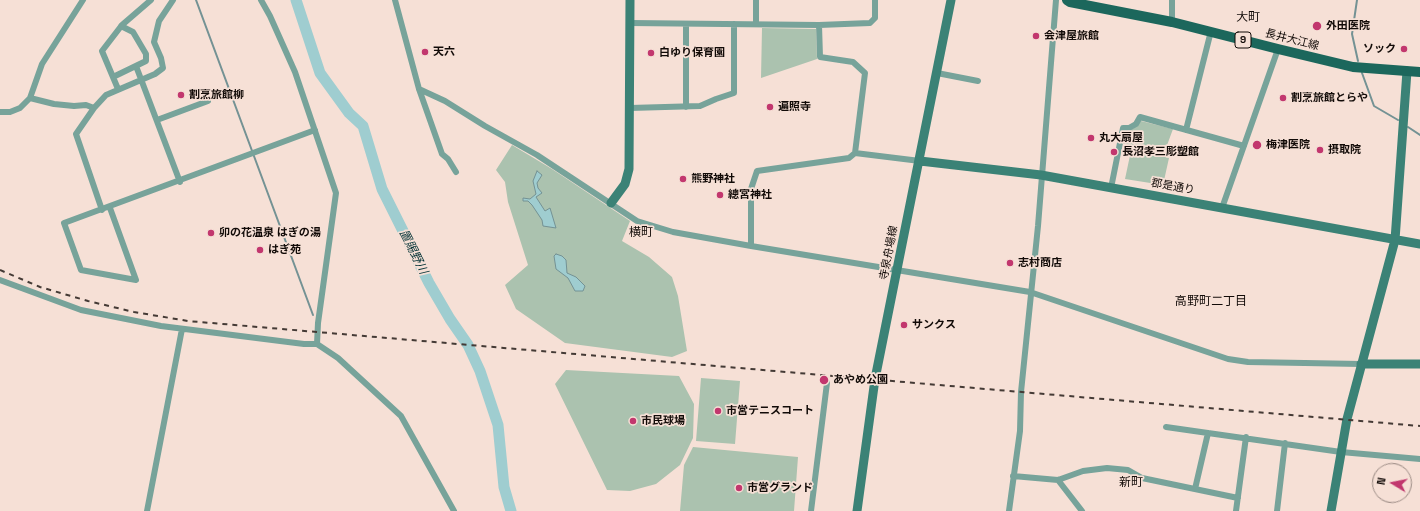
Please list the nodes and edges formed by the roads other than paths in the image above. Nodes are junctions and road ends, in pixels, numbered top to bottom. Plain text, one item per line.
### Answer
1 (83, 0) edge
2 (151, 0) edge
3 (173, 0) edge
4 (261, 0) edge
5 (394, 0) edge
6 (630, 0) edge
7 (756, 0) edge
8 (875, 0) edge
9 (951, 0) edge
10 (1056, 0) edge
11 (1067, 0) edge
12 (1172, 0) edge
13 (1172, 22) junction
14 (630, 23) junction
15 (686, 24) junction
16 (734, 24) junction
17 (756, 24) junction
18 (819, 25) junction
19 (121, 26) junction
20 (1211, 31) junction
21 (1278, 50) junction
22 (136, 66) junction
23 (1407, 71) junction
24 (1420, 72) edge
25 (937, 73) junction
26 (113, 77) junction
27 (142, 80) junction
28 (978, 81) dead end
29 (419, 88) junction
30 (118, 89) junction
31 (30, 98) junction
32 (208, 101) dead end
33 (686, 107) junction
34 (94, 108) junction
35 (630, 108) junction
36 (0, 112) edge
37 (157, 120) junction
38 (315, 130) junction
39 (1186, 130) junction
40 (1244, 146) junction
41 (855, 153) junction
42 (920, 161) junction
43 (456, 172) dead end
44 (1041, 175) junction
45 (180, 182) junction
46 (1111, 188) junction
47 (611, 204) junction
48 (110, 208) junction
49 (1222, 208) junction
50 (102, 210) junction
51 (1395, 240) junction
52 (1420, 244) edge
53 (751, 246) junction
54 (897, 270) junction
55 (0, 280) edge
56 (1030, 292) junction
57 (182, 329) junction
58 (318, 344) junction
59 (1362, 364) junction
60 (1420, 364) edge
61 (827, 383) dead end
62 (1166, 426) dead end
63 (1208, 433) junction
64 (1246, 437) junction
65 (1285, 443) junction
66 (1341, 452) junction
67 (1420, 459) edge
68 (1014, 476) junction
69 (1058, 480) junction
70 (1195, 489) junction
71 (1238, 498) junction
72 (147, 511) edge
73 (454, 511) edge
74 (810, 511) edge
75 (857, 511) edge
76 (1009, 511) edge
77 (1082, 511) edge
78 (1236, 511) edge
79 (1277, 511) edge
80 (1330, 511) edge

1 - 31 street
2 - 19 street
3 - 27 street
4 - 38 street
5 - 29 street
6 - 14 street
7 - 17 street
8 - 18 street
9 - 25 street, 寺泉舟場線
10 - 44 street
11 - 13 main road, 長井大江線 / 9
12 - 13 street
13 - 20 main road, 長井大江線 / 9
14 - 15 street
14 - 35 street
15 - 16 street
15 - 33 street
16 - 17 street
16 - 33 street
17 - 18 street
18 - 41 street
19 - 22 street
19 - 26 street
20 - 21 main road, 長井大江線 / 9
20 - 39 street
21 - 23 main road, 長井大江線 / 9
21 - 40 street
22 - 26 street
22 - 27 street
23 - 24 main road, 長井大江線 / 9
23 - 51 street
25 - 28 street
25 - 42 street, 寺泉舟場線
26 - 30 street
27 - 30 street
27 - 37 street
29 - 43 street
29 - 47 street
30 - 34 street
31 - 34 street
31 - 36 street
32 - 37 street
33 - 35 street
34 - 50 street
35 - 47 street
37 - 45 street
38 - 45 street
38 - 58 street
39 - 40 street
39 - 46 street
40 - 49 street
41 - 42 street
41 - 53 street
42 - 44 street, 郡是通り
42 - 54 street, 寺泉舟場線
44 - 46 street, 郡是通り
44 - 56 street
45 - 48 street
46 - 49 street, 郡是通り
47 - 53 street
48 - 50 street
48 - 50 street
49 - 51 street, 郡是通り
51 - 52 street, 郡是通り
51 - 59 street
53 - 54 street
54 - 56 street
54 - 75 street, 寺泉舟場線
55 - 57 street
56 - 59 street
56 - 68 street
57 - 58 street
57 - 72 street
58 - 73 street
59 - 60 street
59 - 66 street
61 - 74 street
62 - 63 street
63 - 64 street
63 - 70 street
64 - 65 street
64 - 71 street
65 - 66 street
65 - 79 street
66 - 67 street
66 - 80 street
68 - 69 street
68 - 76 street
69 - 70 street
69 - 77 street
70 - 71 street
71 - 78 street

